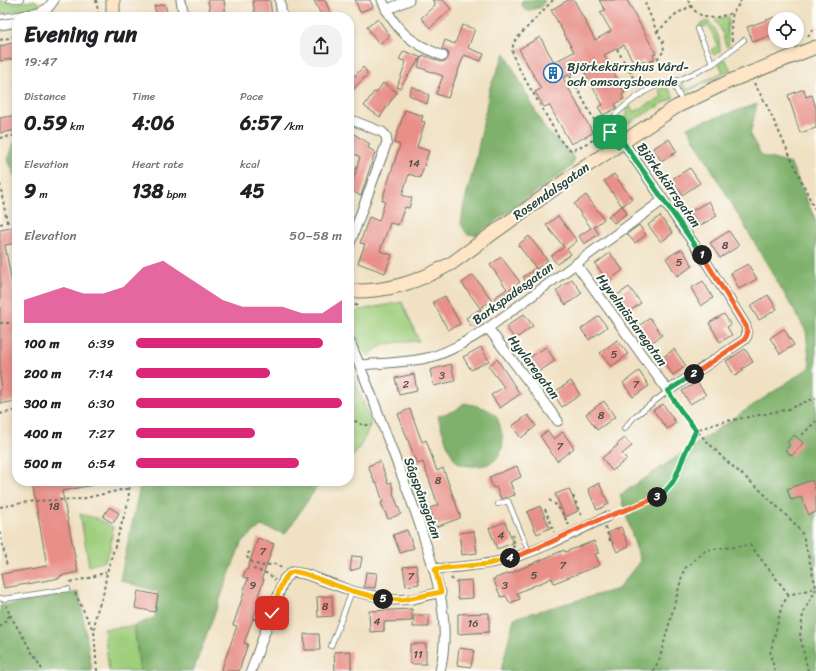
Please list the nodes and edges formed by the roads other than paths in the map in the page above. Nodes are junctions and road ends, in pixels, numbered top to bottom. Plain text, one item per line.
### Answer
1 (9, 0) edge
2 (21, 0) edge
3 (54, 0) edge
4 (113, 0) edge
5 (181, 0) edge
6 (280, 0) edge
7 (382, 0) edge
8 (409, 0) edge
9 (386, 10) junction
10 (43, 11) joint
11 (36, 12) edge
12 (113, 12) edge
13 (183, 12) edge
14 (281, 12) edge
15 (12, 15) edge
16 (0, 17) edge
17 (12, 23) edge
18 (0, 25) edge
19 (697, 29) dead end
20 (744, 40) dead end
21 (811, 45) edge
22 (442, 56) dead end
23 (713, 64) junction
24 (672, 83) junction
25 (683, 104) junction
26 (354, 121) edge
27 (621, 144) junction
28 (663, 200) junction
29 (354, 223) edge
30 (576, 264) junction
31 (354, 290) edge
32 (488, 328) junction
33 (354, 351) edge
34 (360, 365) junction
35 (668, 391) junction
36 (558, 421) dead end
37 (624, 430) dead end
38 (498, 504) dead end
39 (605, 518) road end
40 (529, 552) junction
41 (435, 569) junction
42 (68, 589) road end
43 (352, 591) junction
44 (441, 592) junction
45 (2, 599) edge
46 (331, 646) dead end
47 (251, 671) edge
48 (440, 671) edge

1 - 2 lane
3 - 10 street
4 - 12 street
5 - 13 street
6 - 14 street
7 - 9 street
8 - 9 street
9 - 22 street
10 - 11 lane
15 - 16 lane
17 - 18 street
19 - 23 lane
20 - 23 lane
21 - 25 street, Rosendalsgatan
23 - 24 lane
24 - 25 lane
24 - 27 lane
25 - 27 street, Rosendalsgatan
26 - 29 street
27 - 28 street, Björkekärrsgatan
27 - 31 street, Rosendalsgatan
28 - 30 street, Barkspadesgatan
28 - 35 street, Björkekärrsgatan
30 - 32 street, Barkspadesgatan
30 - 35 street, Hyvelmästaregatan
32 - 34 street, Barkspadesgatan
32 - 36 street, Hyvlaregatan
33 - 34 street, Sågspånsgatan
34 - 41 street, Sågspånsgatan
35 - 37 lane, Björkekärrsgatan
38 - 40 lane
39 - 40 street
40 - 41 street
41 - 44 street, Sågspånsgatan
42 - 45 lane
43 - 44 street
43 - 46 lane
43 - 47 street
44 - 48 street, Sågspånsgatan

